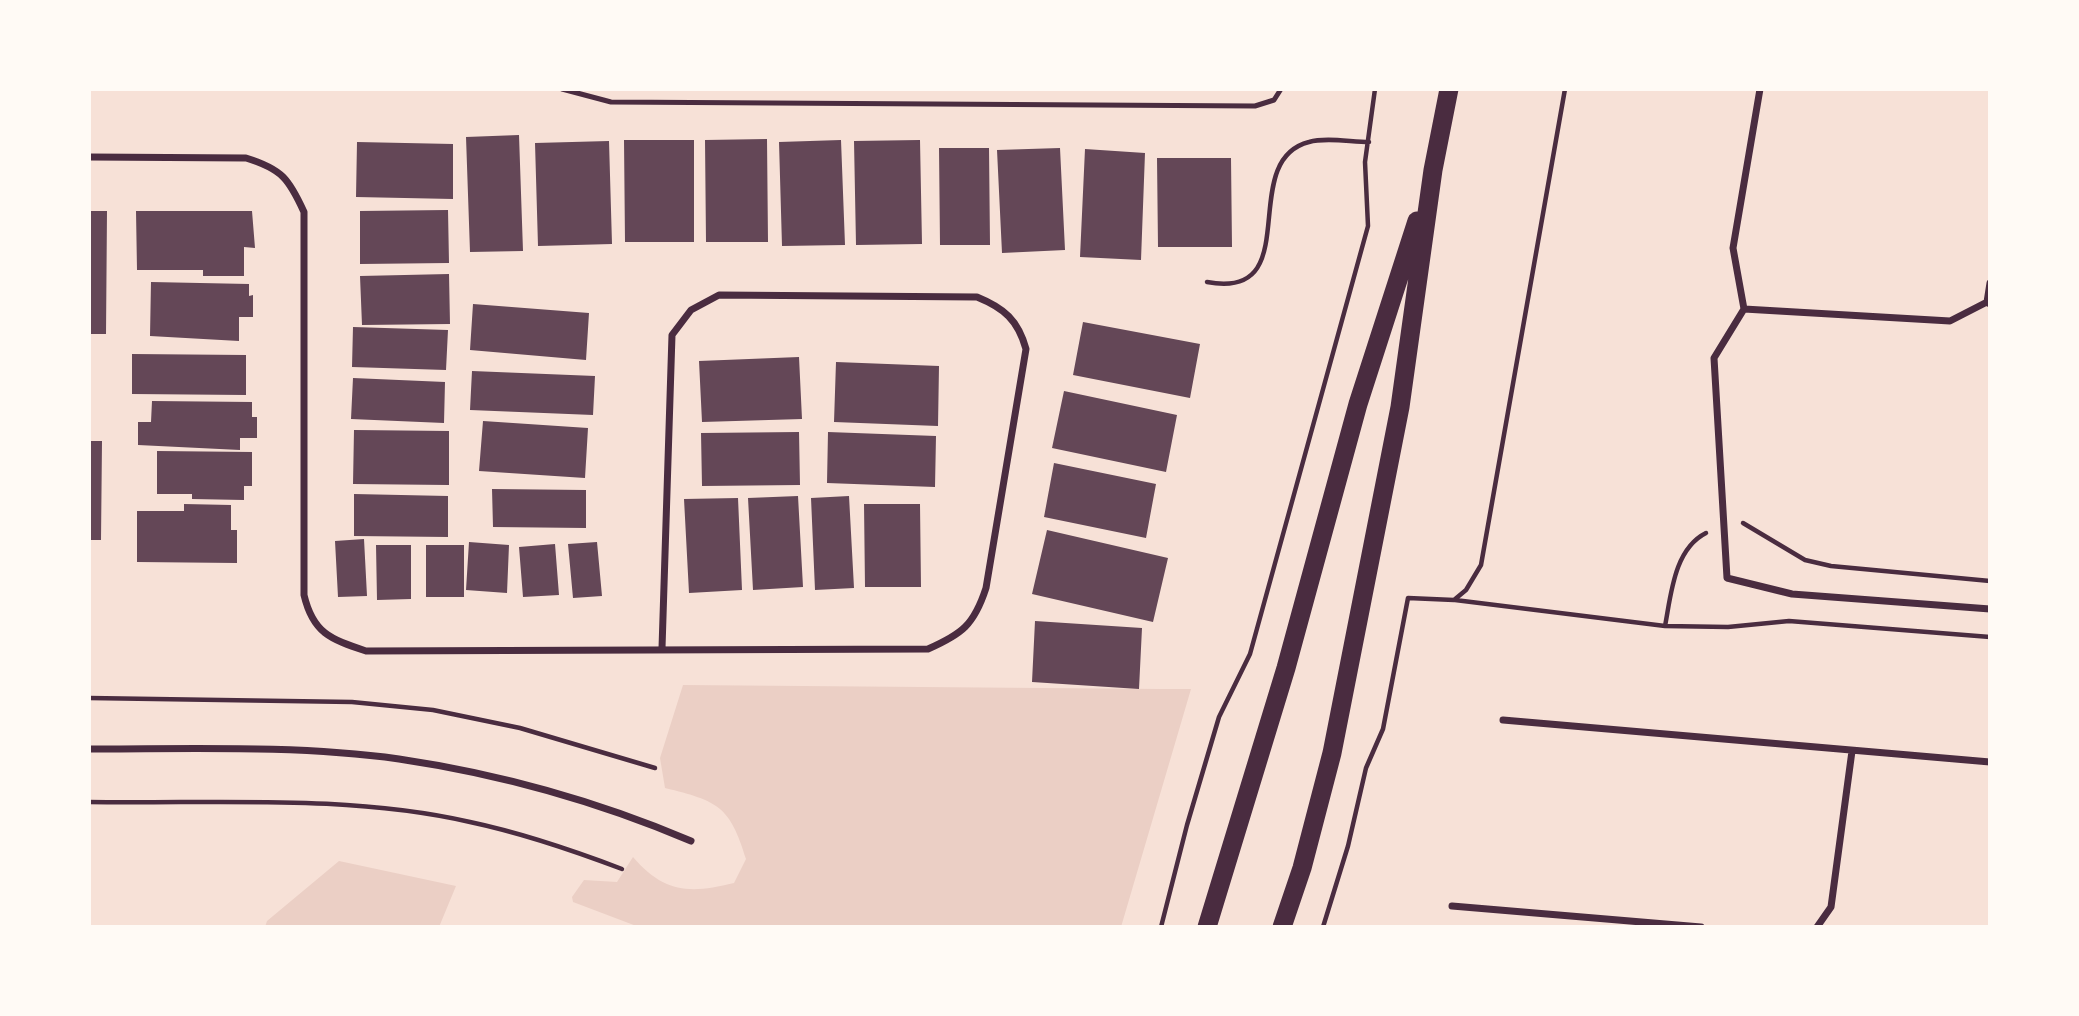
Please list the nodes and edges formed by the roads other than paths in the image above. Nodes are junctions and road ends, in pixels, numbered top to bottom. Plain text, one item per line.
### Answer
1 (562, 89) edge
2 (1281, 89) edge
3 (1449, 89) edge
4 (1760, 89) edge
5 (89, 156) edge
6 (1433, 170) junction
7 (1990, 282) edge
8 (1988, 303) edge
9 (1744, 309) junction
10 (1990, 609) edge
11 (662, 648) junction
12 (1503, 720) dead end
13 (89, 749) edge
14 (1852, 751) junction
15 (1990, 762) edge
16 (691, 841) dead end
17 (1452, 906) dead end
18 (1207, 927) edge
19 (1282, 927) edge
20 (1701, 927) edge
21 (1817, 927) edge

1 - 2 lane
3 - 6 highway
4 - 9 street
5 - 11 street
6 - 18 highway
6 - 19 highway
7 - 8 street
8 - 9 street
9 - 10 street
11 - 11 street
12 - 14 street
13 - 16 street
14 - 15 street
14 - 21 street
17 - 20 street

